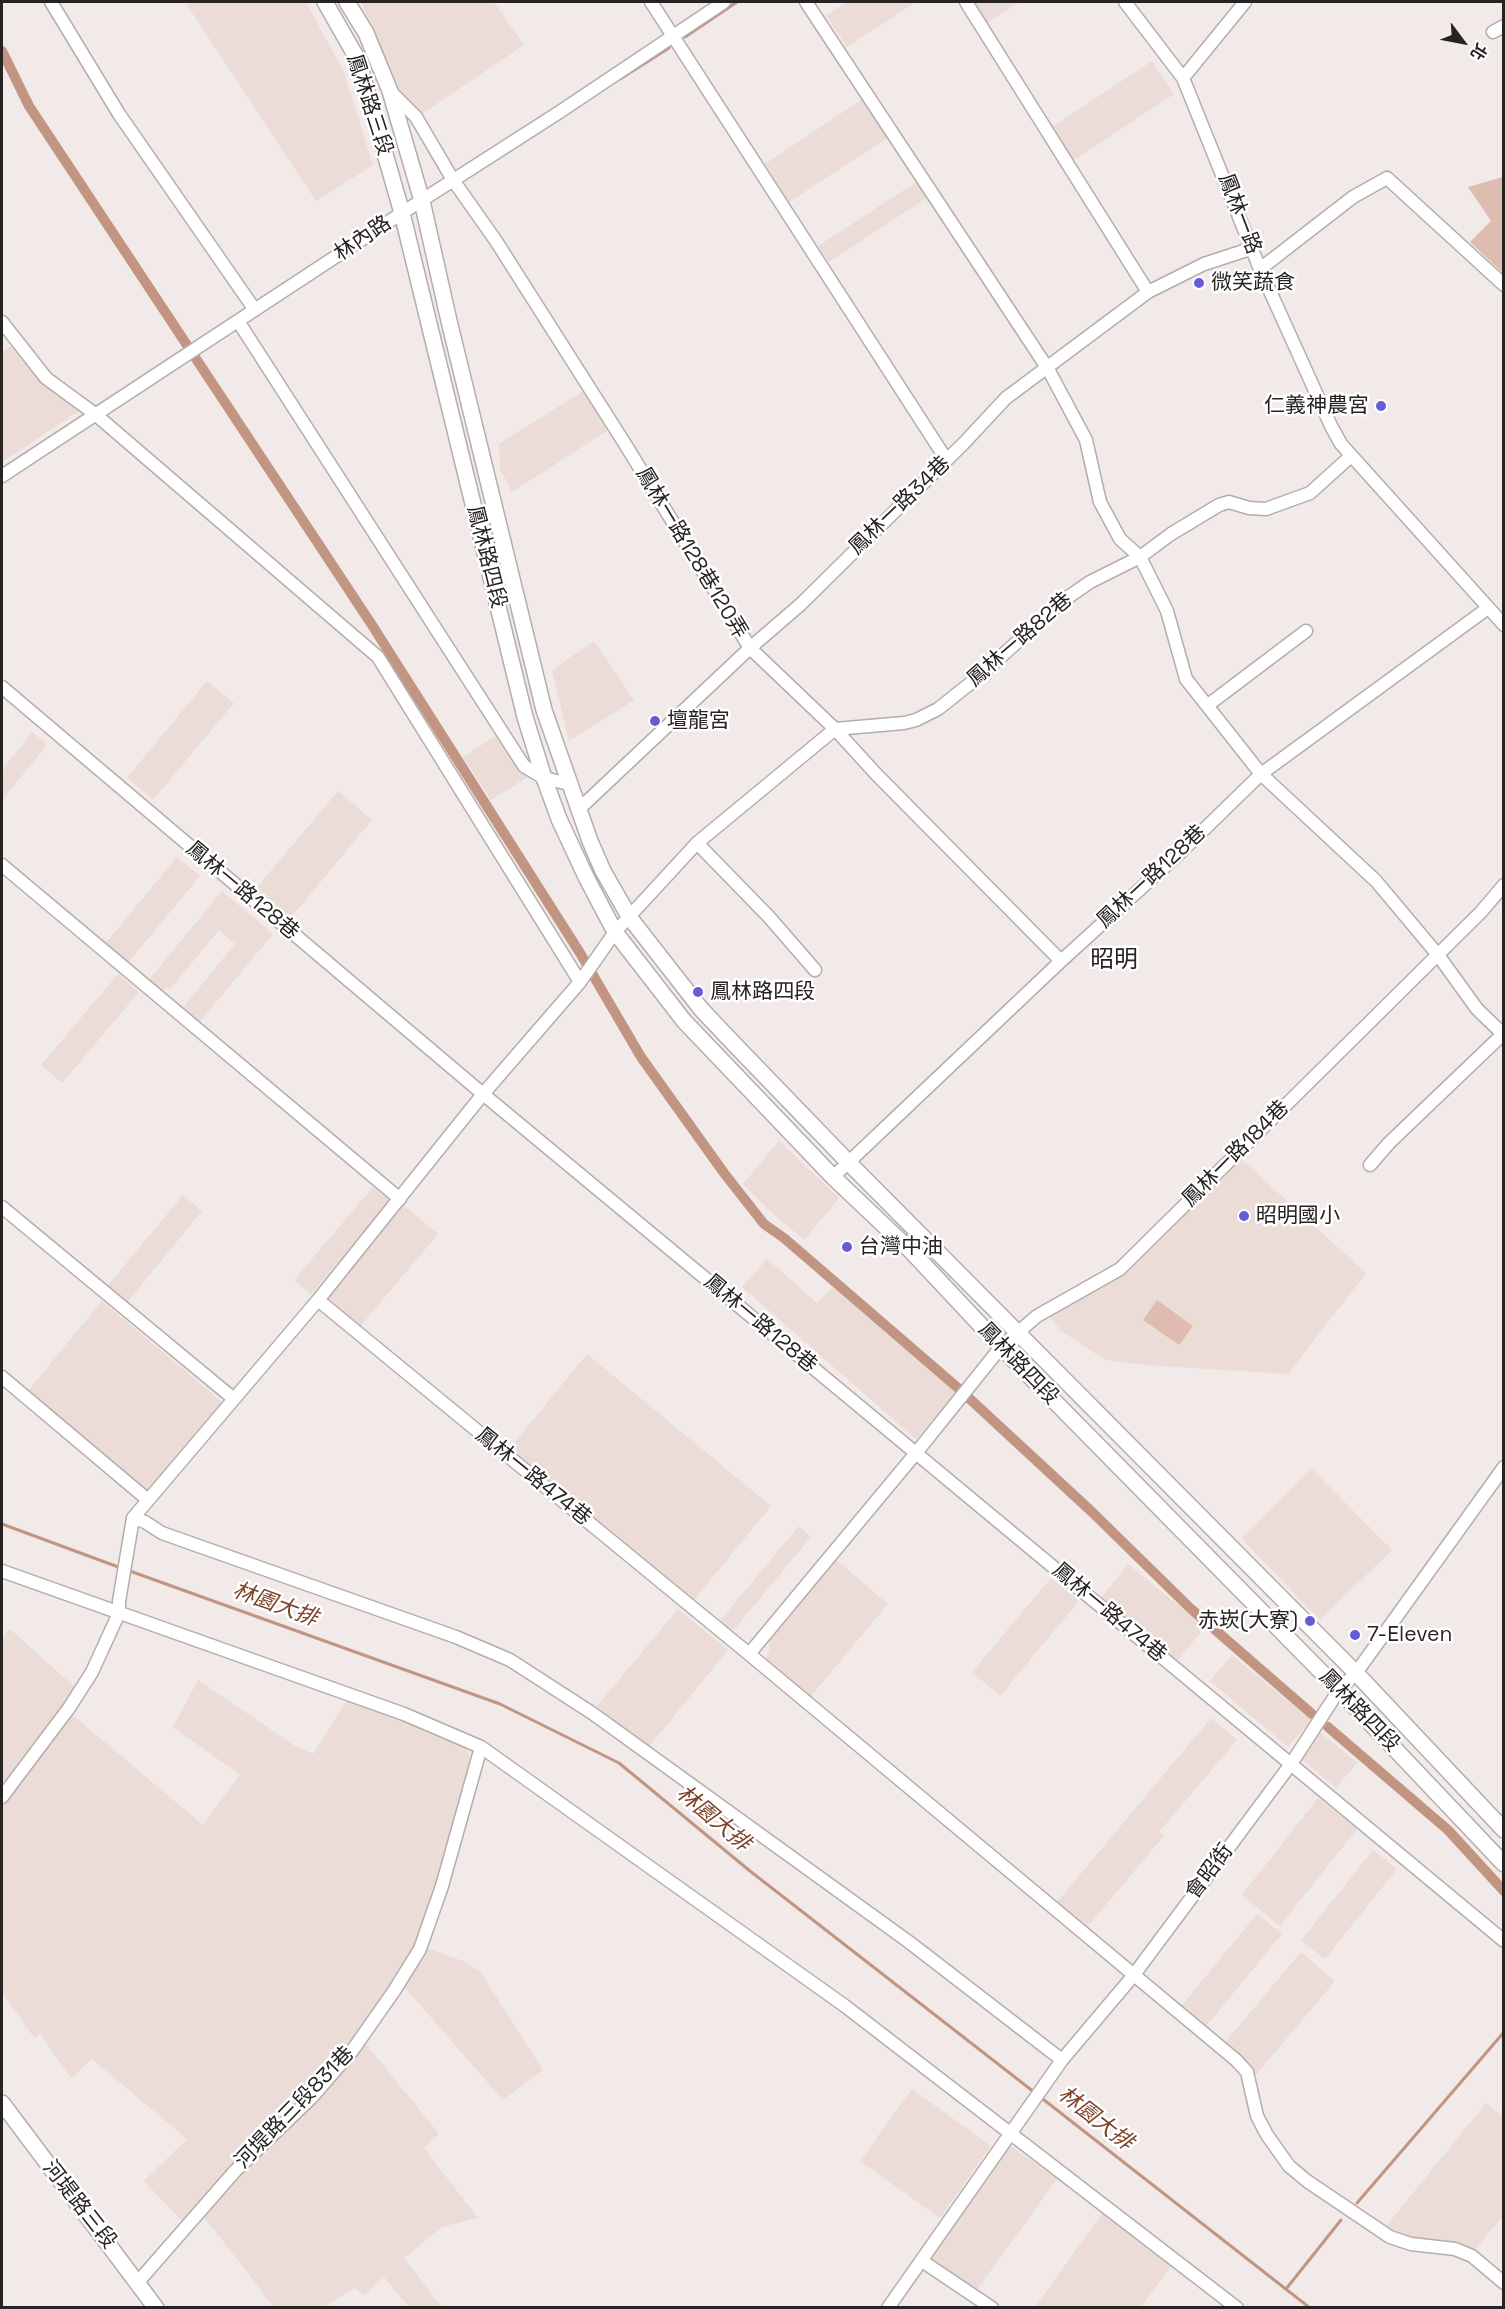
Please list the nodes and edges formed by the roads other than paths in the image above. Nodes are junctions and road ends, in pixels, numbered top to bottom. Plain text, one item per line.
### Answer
1 (51, 2) edge
2 (325, 2) edge
3 (347, 2) edge
4 (651, 2) edge
5 (724, 2) edge
6 (806, 2) edge
7 (966, 2) edge
8 (1125, 2) edge
9 (1245, 2) edge
10 (672, 35) junction
11 (1183, 78) junction
12 (390, 91) junction
13 (453, 180) junction
14 (422, 201) junction
15 (402, 213) junction
16 (1253, 249) junction
17 (1260, 269) junction
18 (1503, 285) edge
19 (1148, 292) junction
20 (255, 310) junction
21 (238, 321) junction
22 (2, 322) edge
23 (1048, 369) junction
24 (95, 414) junction
25 (1351, 456) junction
26 (946, 459) junction
27 (2, 476) edge
28 (1140, 557) junction
29 (1488, 608) junction
30 (1503, 625) edge
31 (1306, 631) dead end
32 (750, 648) junction
33 (2, 687) edge
34 (1208, 705) junction
35 (835, 729) junction
36 (1260, 774) junction
37 (544, 778) junction
38 (569, 784) junction
39 (579, 810) junction
40 (697, 843) junction
41 (2, 865) edge
42 (1503, 885) edge
43 (630, 918) junction
44 (615, 932) junction
45 (1438, 955) junction
46 (1060, 961) junction
47 (815, 970) dead end
48 (582, 978) junction
49 (1503, 1035) edge
50 (483, 1094) junction
51 (849, 1164) junction
52 (1371, 1166) dead end
53 (833, 1177) junction
54 (400, 1199) junction
55 (2, 1207) edge
56 (318, 1300) junction
57 (1017, 1332) junction
58 (1001, 1347) junction
59 (2, 1377) edge
60 (234, 1399) junction
61 (916, 1453) junction
62 (1503, 1467) edge
63 (148, 1500) junction
64 (132, 1522) junction
65 (2, 1571) edge
66 (119, 1607) junction
67 (749, 1654) junction
68 (1356, 1673) junction
69 (1339, 1690) junction
70 (481, 1748) junction
71 (1291, 1764) junction
72 (2, 1797) edge
73 (1503, 1830) edge
74 (1503, 1864) edge
75 (1503, 1941) edge
76 (1133, 1976) junction
77 (1060, 2063) junction
78 (2, 2103) edge
79 (1012, 2129) junction
80 (922, 2261) junction
81 (138, 2282) junction
82 (1503, 2283) edge
83 (156, 2307) edge
84 (888, 2307) edge
85 (992, 2307) edge
86 (1237, 2307) edge

1 - 20 street
2 - 15 main road, 鳳林路三段
3 - 12 main road, 鳳林路三段
4 - 10 street
5 - 10 street, 林內路
6 - 23 street
7 - 19 street
8 - 11 street, 鳳林一路
9 - 11 street
10 - 13 street, 林內路
10 - 26 street
11 - 16 street, 鳳林一路
12 - 13 street, 鳳林一路128巷120弄
12 - 14 main road, 鳳林路三段
13 - 14 street, 林內路
13 - 32 street, 鳳林一路128巷120弄
14 - 15 street, 林內路
14 - 38 main road, 鳳林路四段
15 - 20 street, 林內路
15 - 37 main road, 鳳林路四段
16 - 17 street, 鳳林一路
16 - 19 street, 鳳林一路34巷
17 - 18 street
17 - 25 street, 鳳林一路
19 - 23 street, 鳳林一路34巷
20 - 21 street, 林內路
21 - 24 street, 林內路
21 - 37 street
22 - 24 street
23 - 26 street, 鳳林一路34巷
23 - 28 street
24 - 27 street, 林內路
24 - 48 street
25 - 28 street, 鳳林一路82巷
25 - 29 street, 鳳林一路
26 - 32 street, 鳳林一路34巷
28 - 34 street
28 - 35 street, 鳳林一路82巷
29 - 30 street, 鳳林一路
29 - 36 street, 鳳林一路128巷
31 - 34 street
32 - 35 street, 鳳林一路128巷120弄
32 - 39 street, 鳳林一路34巷
33 - 50 street, 鳳林一路128巷
34 - 36 street
35 - 40 street
35 - 46 street, 鳳林一路128巷120弄
36 - 45 street
36 - 46 street, 鳳林一路128巷
37 - 38 street
37 - 44 main road, 鳳林路四段
38 - 39 main road, 鳳林路四段
39 - 43 main road, 鳳林路四段
40 - 43 street
40 - 47 street
41 - 54 street
42 - 45 street, 鳳林一路184巷
43 - 44 street
43 - 51 main road, 鳳林路四段
44 - 48 street
44 - 53 main road, 鳳林路四段
45 - 49 street
45 - 57 street, 鳳林一路184巷
46 - 51 street, 鳳林一路128巷
48 - 50 street
49 - 52 street
50 - 54 street
50 - 61 street, 鳳林一路128巷
51 - 53 street, 鳳林一路128巷
51 - 57 main road, 鳳林路四段
53 - 58 main road, 鳳林路四段
54 - 56 street
55 - 60 street
56 - 60 street
56 - 67 street, 鳳林一路474巷
57 - 58 street
57 - 68 main road, 鳳林路四段
58 - 61 street
58 - 69 main road, 鳳林路四段
59 - 63 street
60 - 63 street
61 - 67 street
61 - 71 street, 鳳林一路474巷
62 - 68 street, 會昭街
63 - 64 street
64 - 66 street
64 - 77 street
65 - 66 street
66 - 70 street
66 - 72 street
67 - 76 street, 鳳林一路474巷
68 - 69 street, 會昭街
68 - 73 main road, 鳳林路四段
69 - 71 street, 會昭街
69 - 74 main road, 鳳林路四段
70 - 79 street
70 - 81 street, 河堤路三段831巷
71 - 75 street, 鳳林一路474巷
71 - 76 street, 會昭街
76 - 77 street, 會昭街
76 - 82 street, 鳳林一路474巷
77 - 79 street, 會昭街
78 - 81 main road, 河堤路三段
79 - 80 street
79 - 86 street
80 - 84 street
80 - 85 street
81 - 83 main road, 河堤路三段

